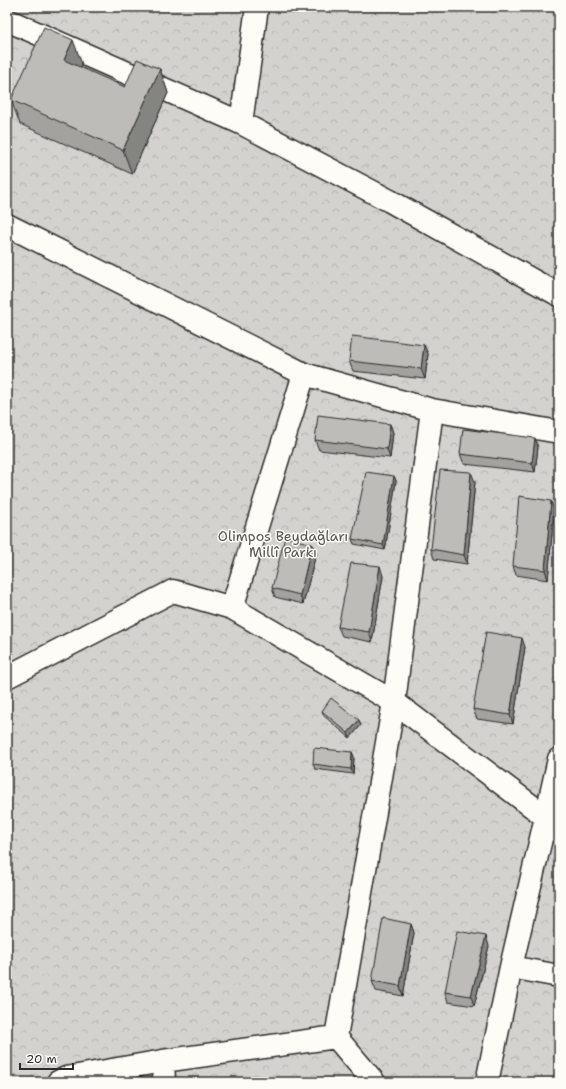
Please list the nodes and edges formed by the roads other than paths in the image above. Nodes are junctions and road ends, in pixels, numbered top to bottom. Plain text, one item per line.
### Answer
1 (257, 7) edge
2 (7, 20) edge
3 (241, 123) junction
4 (7, 225) edge
5 (559, 295) edge
6 (304, 374) junction
7 (432, 410) junction
8 (559, 432) edge
9 (232, 608) junction
10 (7, 677) edge
11 (394, 702) junction
12 (559, 759) edge
13 (552, 824) edge
14 (511, 967) junction
15 (559, 976) edge
16 (336, 1037) junction
17 (163, 1071) edge
18 (58, 1082) edge
19 (374, 1082) edge
20 (487, 1082) edge

1 - 3 street
2 - 3 street
3 - 5 street
4 - 6 street
6 - 7 street
6 - 9 street
7 - 8 street
7 - 11 street
9 - 10 street
9 - 11 street
11 - 13 street
11 - 16 street
12 - 13 street
13 - 14 street
14 - 15 street
14 - 20 street
16 - 17 street
16 - 19 street
17 - 18 street

